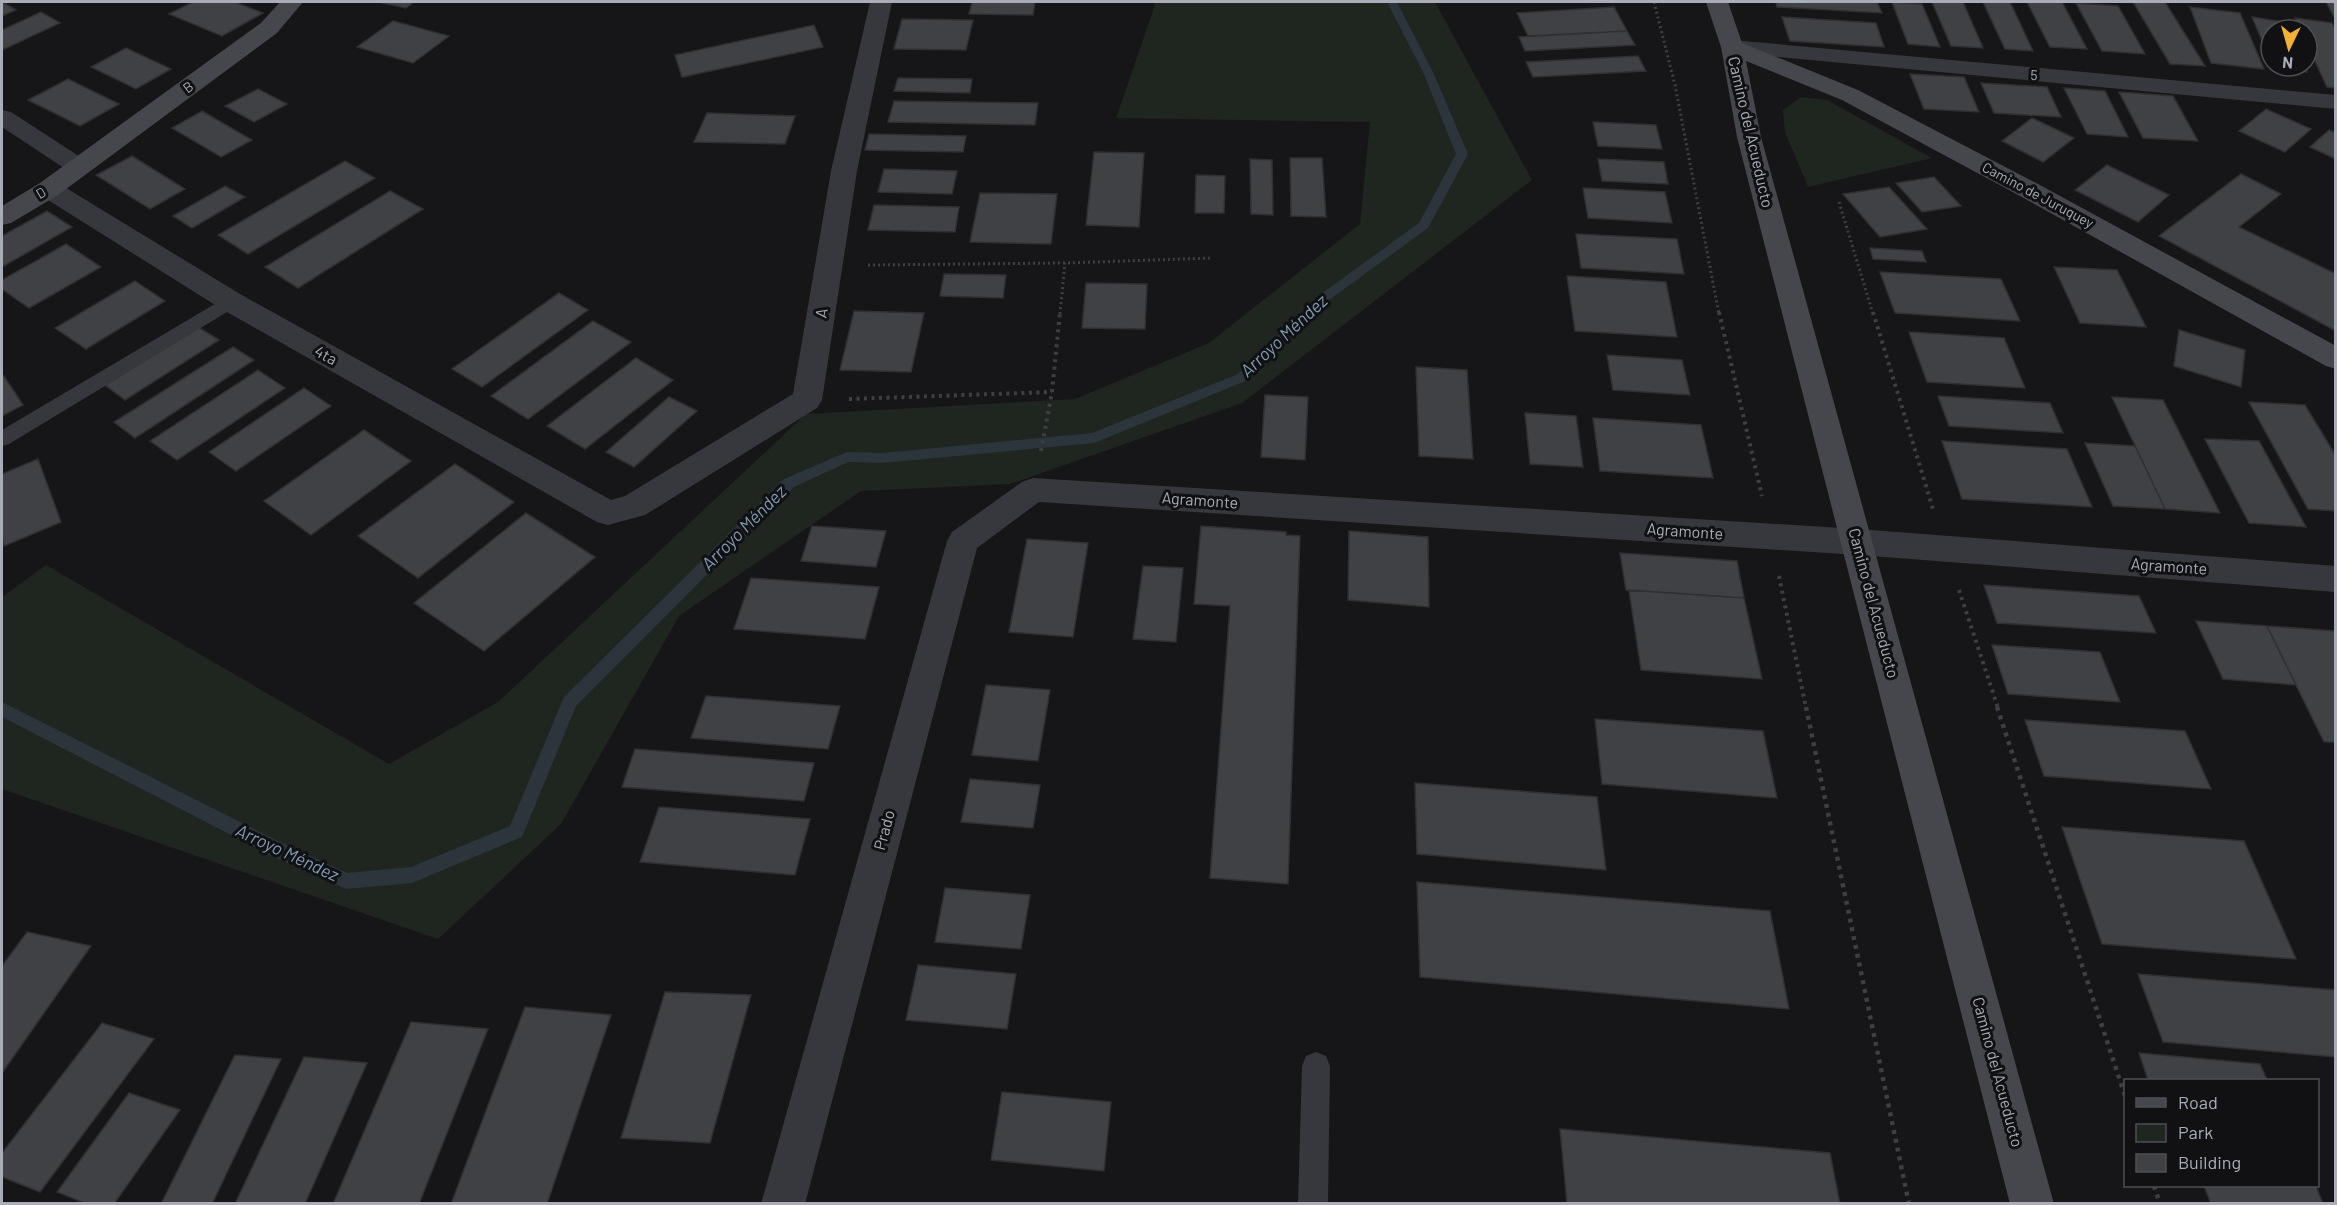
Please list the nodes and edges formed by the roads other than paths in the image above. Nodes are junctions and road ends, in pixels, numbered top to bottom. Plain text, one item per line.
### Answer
1 (292, 2) edge
2 (881, 2) edge
3 (1717, 2) edge
4 (1732, 47) junction
5 (2335, 103) edge
6 (2, 117) edge
7 (79, 167) junction
8 (49, 189) junction
9 (2, 217) edge
10 (230, 301) junction
11 (2336, 359) edge
12 (2, 439) edge
13 (1033, 490) joint
14 (608, 513) joint
15 (1858, 542) junction
16 (2336, 579) edge
17 (1316, 1066) dead end
18 (783, 1203) edge
19 (1313, 1203) edge
20 (2032, 1203) edge

1 - 7 main road, B
2 - 14 street, A
3 - 4 main road, Camino del Acueducto
4 - 5 street, 5
4 - 11 main road, Camino de Juruquey
4 - 15 main road, Camino del Acueducto
6 - 7 street
7 - 8 main road, D
8 - 9 main road, D
8 - 10 street, 4ta
10 - 12 lane
10 - 14 street, 4ta
13 - 15 street, Agramonte
13 - 18 street, Prado
15 - 16 street, Agramonte
15 - 20 main road, Camino del Acueducto
17 - 19 lane

